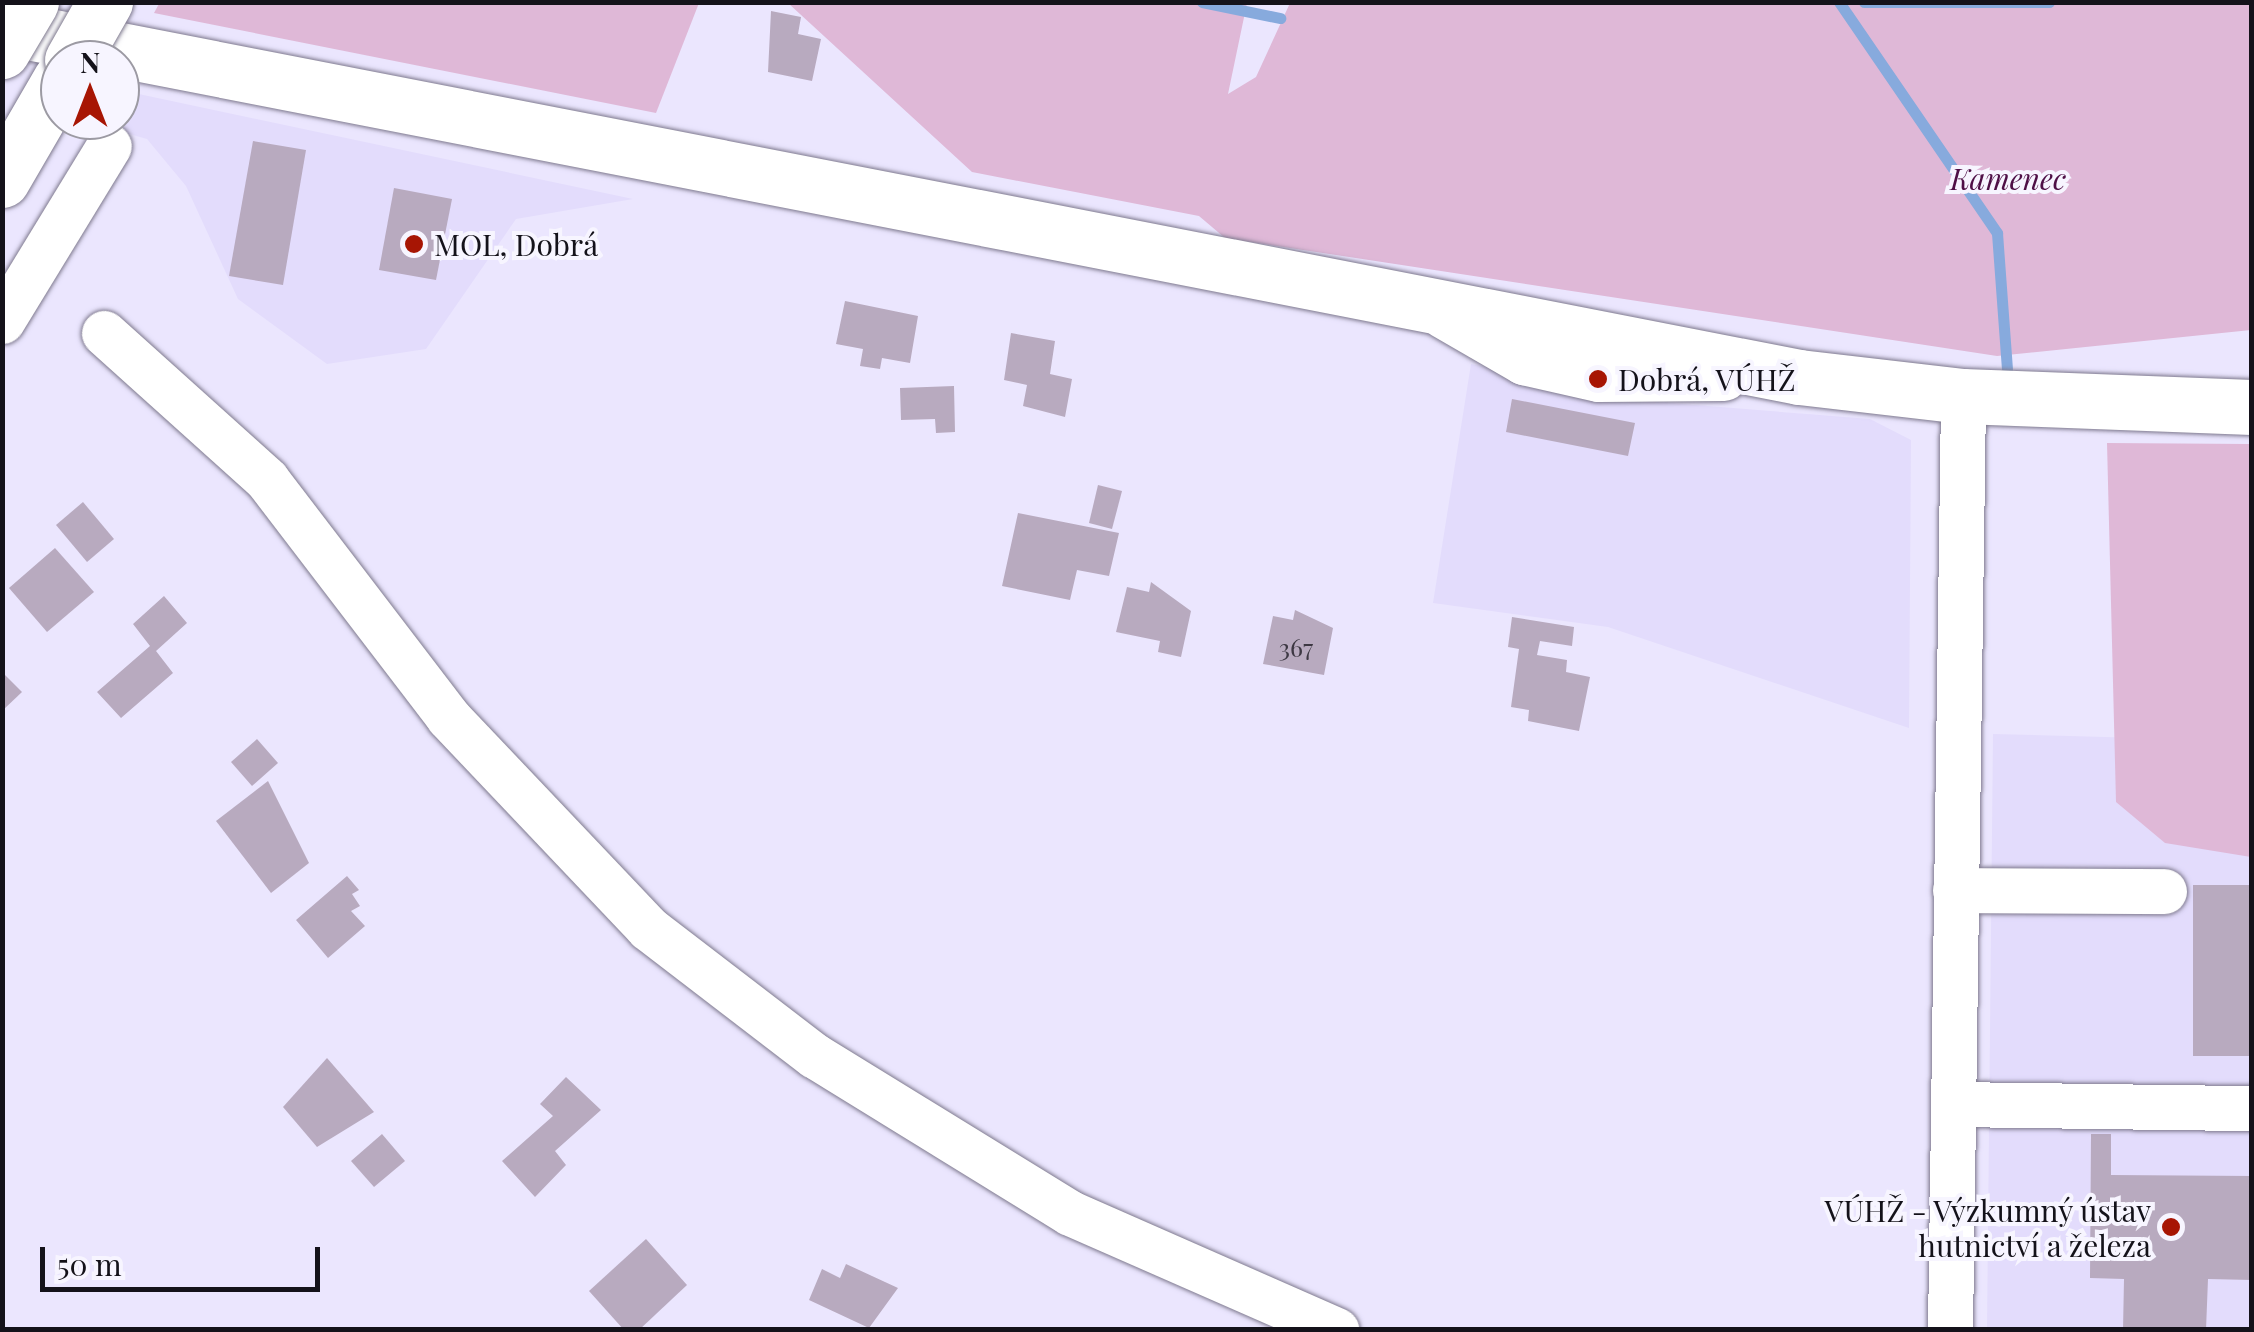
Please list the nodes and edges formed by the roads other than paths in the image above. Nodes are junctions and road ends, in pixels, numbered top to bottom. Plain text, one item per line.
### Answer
1 (31, 2) edge
2 (104, 2) edge
3 (2, 27) edge
4 (83, 40) edge
5 (2, 51) edge
6 (40, 115) edge
7 (109, 146) dead end
8 (9, 169) edge
9 (2, 321) edge
10 (104, 332) dead end
11 (2252, 380) edge
12 (1963, 396) junction
13 (2252, 407) edge
14 (1956, 890) junction
15 (2164, 891) dead end
16 (1953, 1104) junction
17 (2252, 1108) edge
18 (1336, 1330) edge
19 (1950, 1330) edge

1 - 5 main road, bridge
2 - 4 main road, bridge
3 - 12 main road
6 - 8 main road
7 - 9 lane
10 - 18 lane
11 - 12 lane
12 - 13 main road
12 - 14 lane
14 - 15 lane
14 - 16 lane
16 - 17 lane
16 - 19 lane

